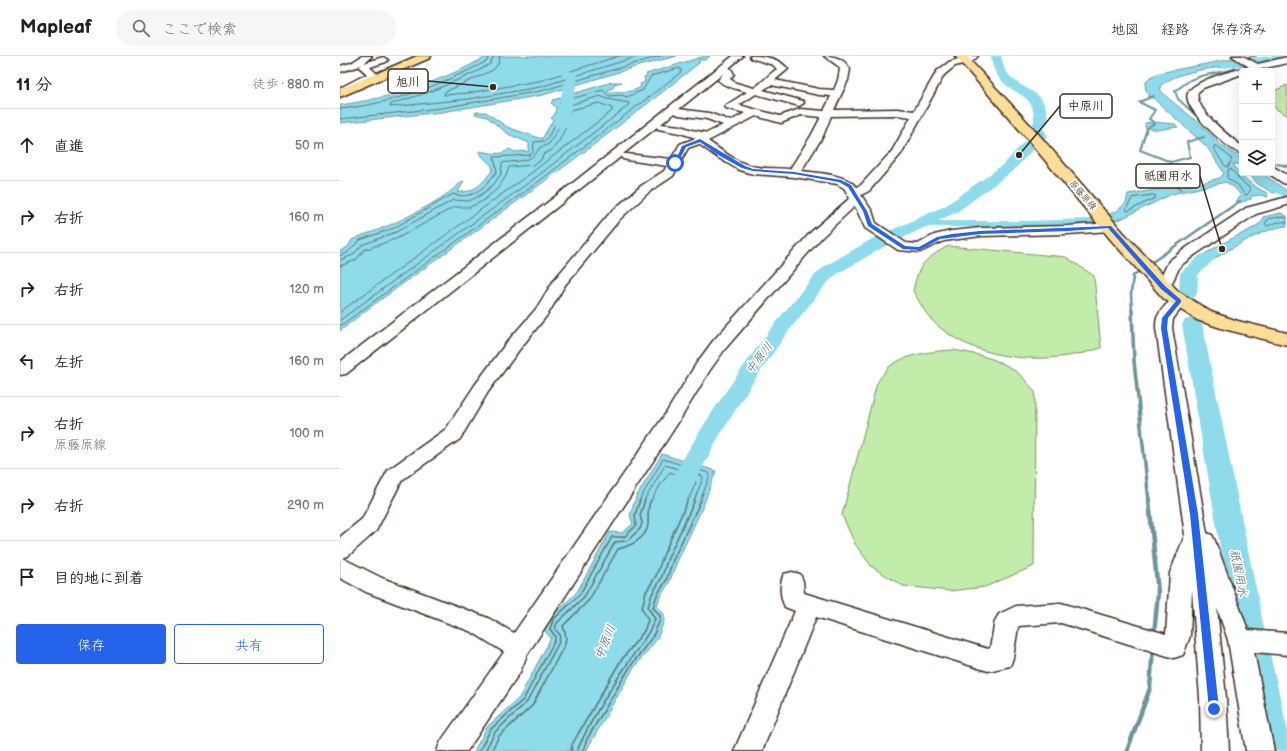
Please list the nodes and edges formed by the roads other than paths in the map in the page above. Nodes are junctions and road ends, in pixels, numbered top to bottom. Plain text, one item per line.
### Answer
1 (368, 56) edge
2 (427, 56) edge
3 (754, 56) edge
4 (828, 56) edge
5 (1240, 57) edge
6 (382, 58) edge
7 (787, 58) dead end
8 (966, 58) edge
9 (1287, 60) edge
10 (734, 62) edge
11 (776, 63) junction
12 (406, 65) junction
13 (1255, 66) junction
14 (340, 69) edge
15 (770, 82) junction
16 (756, 91) junction
17 (340, 93) edge
18 (837, 93) junction
19 (799, 103) dead end
20 (679, 112) junction
21 (754, 113) junction
22 (828, 114) junction
23 (918, 115) junction
24 (732, 125) junction
25 (662, 127) junction
26 (704, 138) junction
27 (1239, 149) edge
28 (675, 163) junction
29 (1275, 172) edge
30 (794, 173) junction
31 (1287, 180) edge
32 (856, 195) junction
33 (1287, 201) edge
34 (1105, 221) junction
35 (1163, 288) junction
36 (1179, 301) junction
37 (1287, 338) edge
38 (340, 370) edge
39 (1195, 524) junction
40 (340, 550) edge
41 (340, 567) edge
42 (792, 581) dead end
43 (809, 605) junction
44 (1248, 641) junction
45 (1287, 644) edge
46 (518, 648) junction
47 (451, 751) edge
48 (748, 751) edge
49 (1215, 751) edge
50 (1260, 751) edge

1 - 14 street
2 - 12 main road
3 - 11 street
4 - 18 street
5 - 13 street
6 - 12 street
6 - 17 street
7 - 11 street
8 - 23 street
8 - 34 main road, 原藤原線
9 - 13 street
10 - 16 street
10 - 20 street
10 - 38 street
11 - 15 street
12 - 17 main road
13 - 27 street
15 - 16 street
15 - 18 street
16 - 19 street
16 - 21 street
18 - 22 street
20 - 24 street
20 - 25 street
21 - 22 street
21 - 24 street
22 - 23 street
22 - 30 street
23 - 32 street
24 - 26 street
25 - 26 street
25 - 28 street
26 - 28 street
26 - 30 street
28 - 40 street
29 - 31 street
30 - 32 street
32 - 34 street
32 - 46 street
33 - 35 street
34 - 35 main road, 原藤原線
35 - 36 main road, 原藤原線
36 - 37 main road, 原藤原線
36 - 39 street
39 - 43 street
39 - 44 street
39 - 49 street
41 - 46 street
42 - 43 street
43 - 48 street
44 - 45 street
44 - 50 street
46 - 47 street

